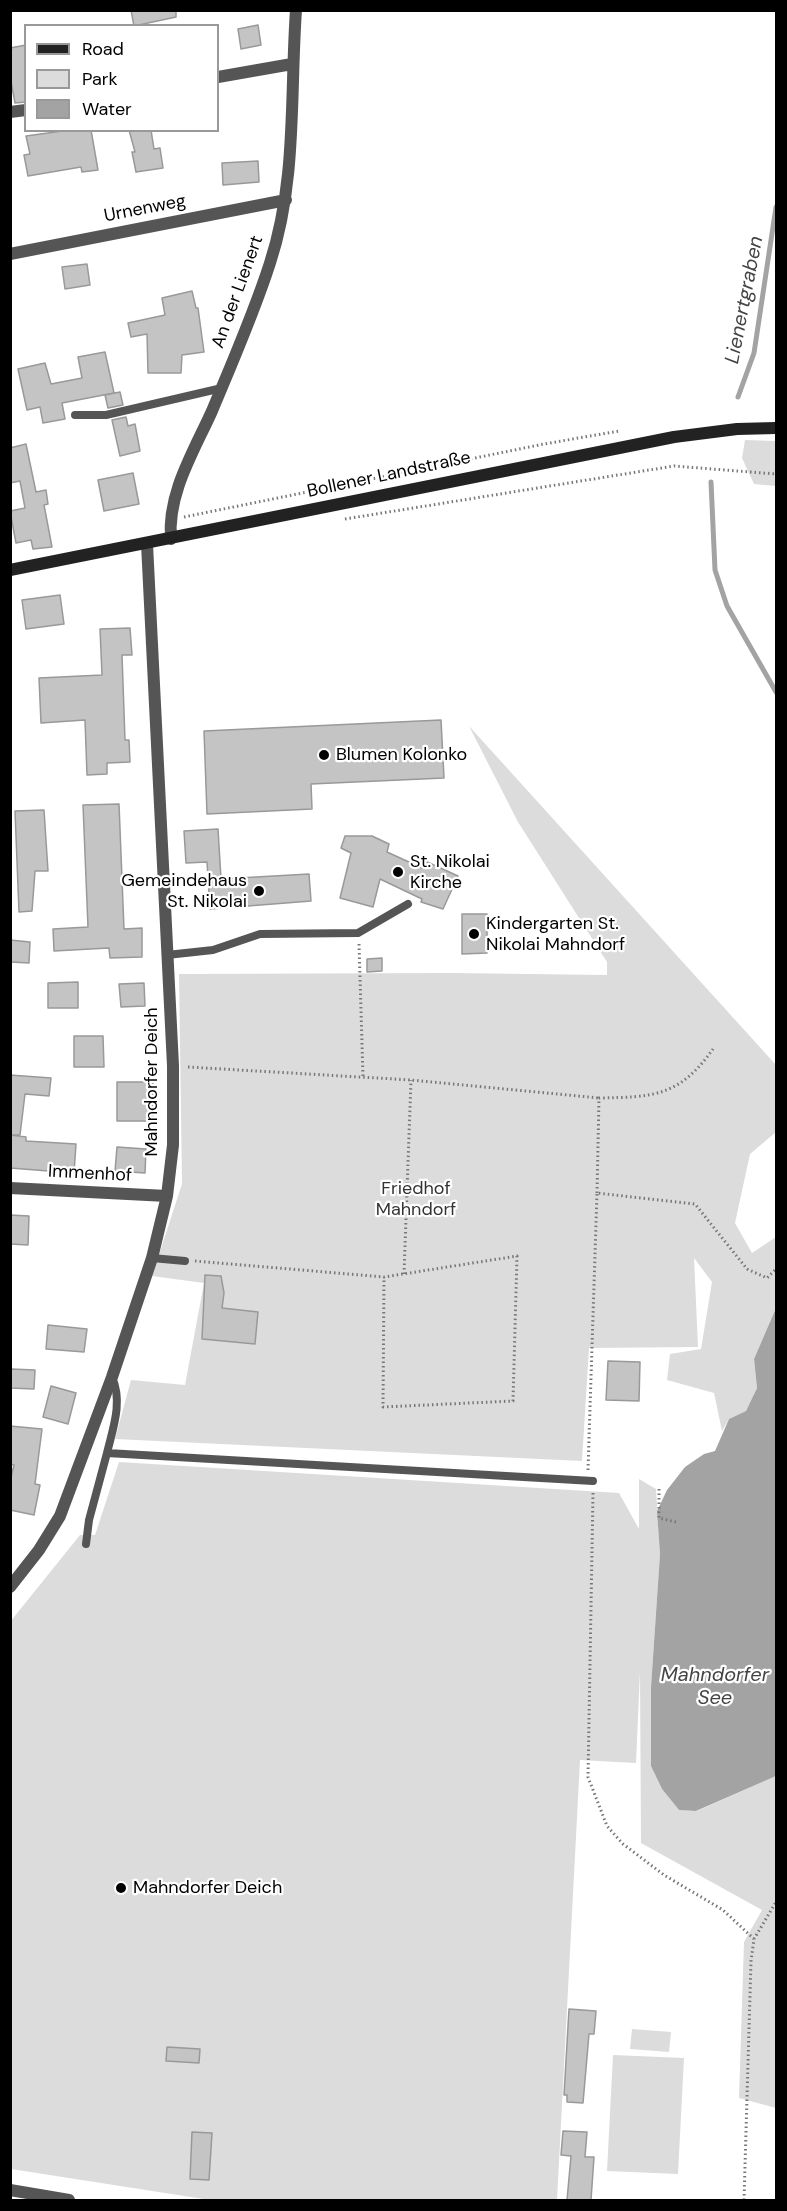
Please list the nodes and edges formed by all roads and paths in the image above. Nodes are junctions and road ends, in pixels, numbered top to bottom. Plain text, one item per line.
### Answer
1 (296, 10) edge
2 (292, 64) junction
3 (219, 77) edge
4 (286, 200) junction
5 (10, 254) edge
6 (222, 388) junction
7 (75, 415) dead end
8 (777, 428) edge
9 (777, 474) edge
10 (344, 519) dead end
11 (171, 539) junction
12 (147, 544) junction
13 (10, 570) edge
14 (408, 904) dead end
15 (358, 933) junction
16 (167, 956) junction
17 (712, 1049) dead end
18 (173, 1066) junction
19 (363, 1077) junction
20 (411, 1080) junction
21 (599, 1098) junction
22 (10, 1188) edge
23 (597, 1193) junction
24 (167, 1196) junction
25 (152, 1258) junction
26 (184, 1261) joint
27 (777, 1269) edge
28 (404, 1274) junction
29 (384, 1277) junction
30 (112, 1377) junction
31 (107, 1453) junction
32 (592, 1481) junction
33 (659, 1489) dead end
34 (676, 1522) dead end
35 (86, 1544) dead end
36 (10, 1587) edge
37 (777, 1902) edge
38 (754, 1939) junction
39 (10, 2190) edge
40 (69, 2200) edge
41 (744, 2200) edge

1 - 2 street, An der Lienert
2 - 3 street
2 - 4 street, An der Lienert
4 - 5 street, Urnenweg
4 - 6 street, An der Lienert
6 - 7 lane
6 - 11 street, An der Lienert
8 - 11 street, Bollener Landstraße
9 - 10 path
11 - 12 street, Bollener Landstraße
12 - 13 street, Bollener Landstraße
12 - 16 street, Mahndorfer Deich
14 - 15 lane
15 - 16 lane
15 - 19 path
16 - 18 street, Mahndorfer Deich
17 - 21 path
18 - 19 path
18 - 24 street, Mahndorfer Deich
19 - 20 path
20 - 21 path
20 - 28 path
21 - 23 path
22 - 24 street, Immenhof
23 - 27 path
23 - 32 path
24 - 25 street, Mahndorfer Deich
25 - 26 lane
25 - 30 street, Mahndorfer Deich
26 - 29 path
28 - 29 path
28 - 29 path
30 - 31 lane
30 - 36 street, Mahndorfer Deich
31 - 32 lane
31 - 35 lane
32 - 38 path
33 - 34 path
37 - 38 path
38 - 41 path
39 - 40 street

